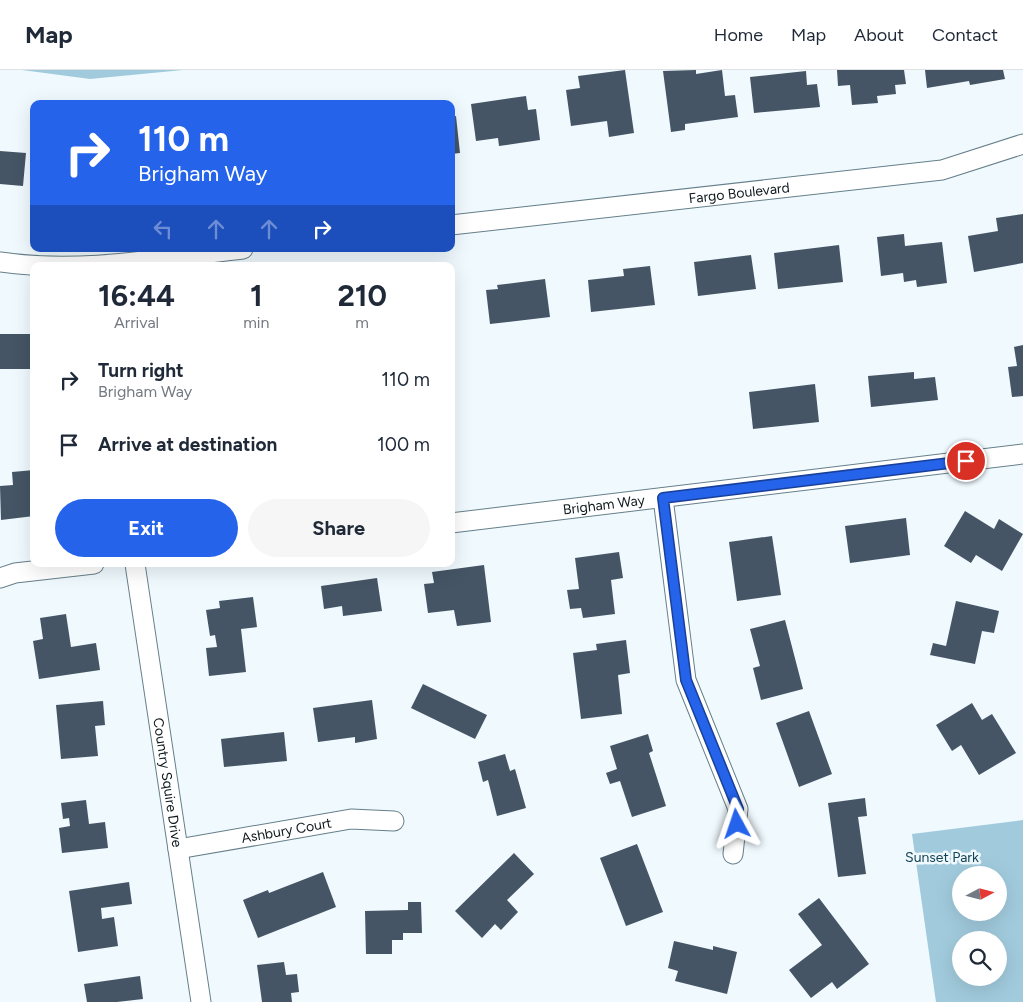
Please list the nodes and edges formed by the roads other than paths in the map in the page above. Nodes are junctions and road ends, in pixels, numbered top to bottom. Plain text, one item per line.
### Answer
1 (1023, 144) edge
2 (455, 225) edge
3 (216, 252) edge
4 (0, 262) edge
5 (126, 262) edge
6 (30, 266) edge
7 (1023, 454) edge
8 (663, 498) junction
9 (455, 523) edge
10 (68, 567) edge
11 (135, 567) edge
12 (0, 578) edge
13 (394, 821) dead end
14 (178, 849) junction
15 (733, 854) dead end
16 (201, 1002) edge

1 - 2 street, Fargo Boulevard
3 - 5 street
4 - 6 street
7 - 8 street, Brigham Way
8 - 9 street, Brigham Way
8 - 15 street
10 - 12 street
11 - 14 street, Country Squire Drive
13 - 14 street, Ashbury Court
14 - 16 street, Country Squire Drive

